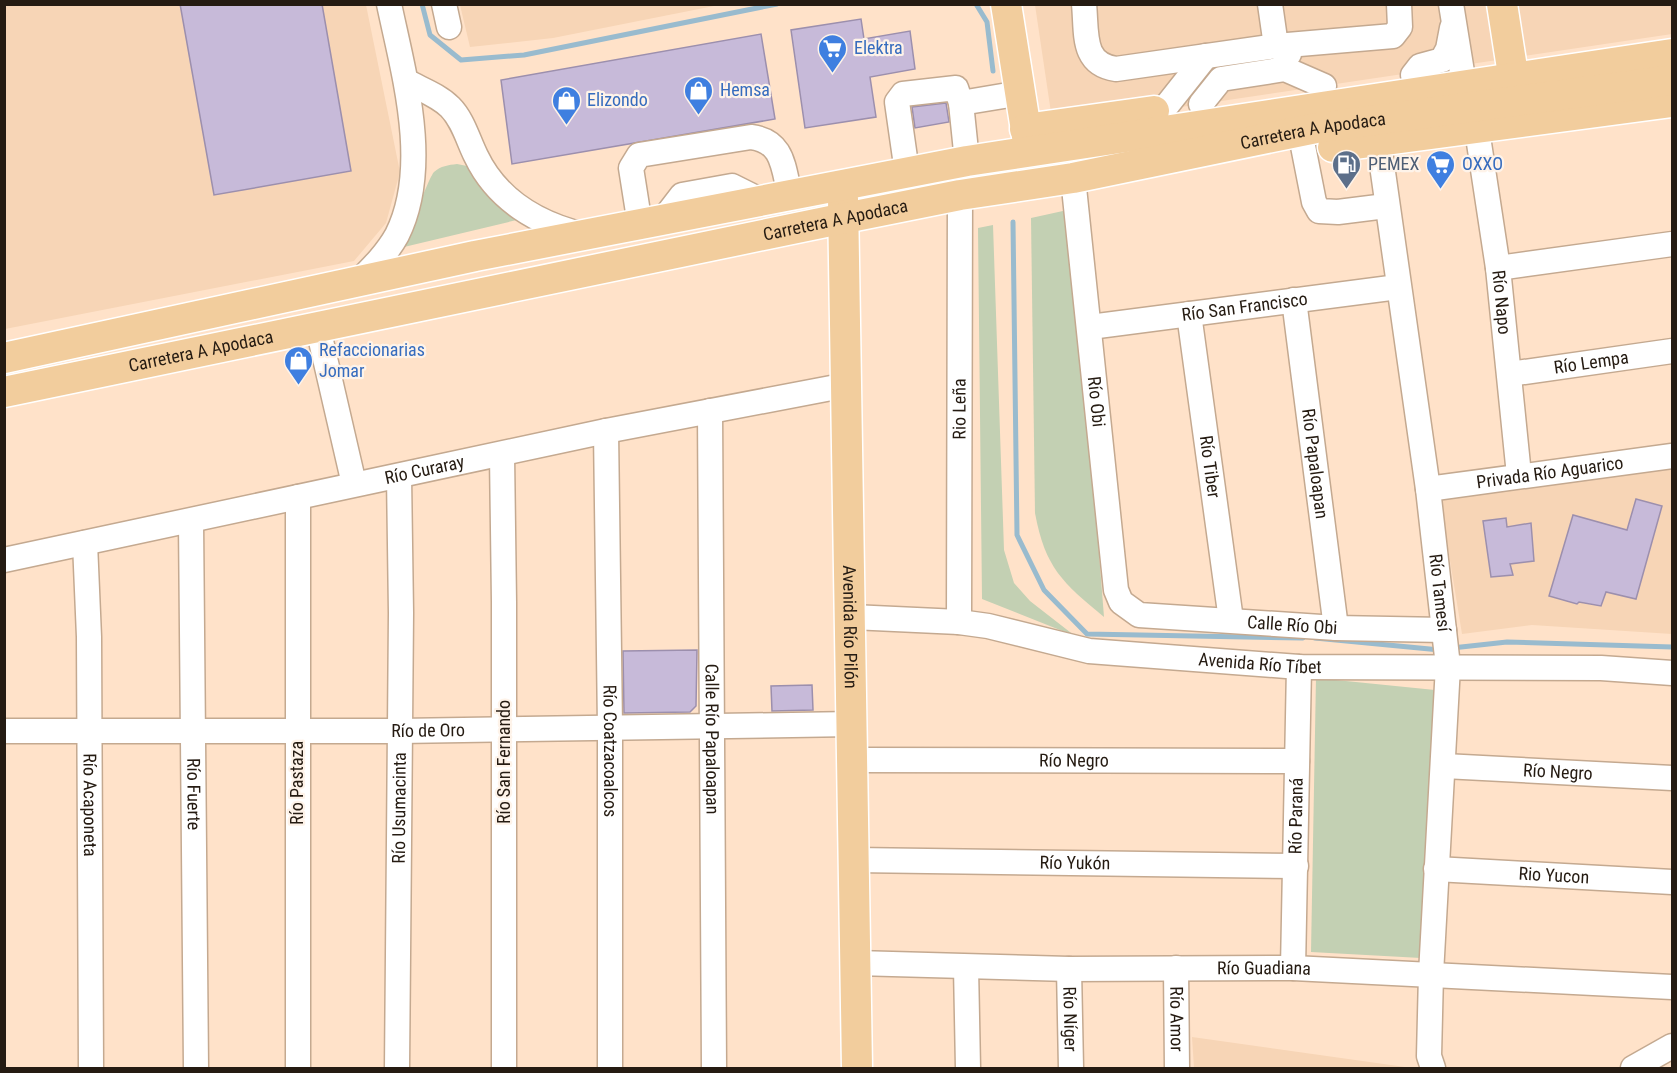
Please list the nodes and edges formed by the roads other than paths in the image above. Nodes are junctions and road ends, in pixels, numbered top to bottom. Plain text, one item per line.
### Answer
1 (389, 4) edge
2 (1006, 4) edge
3 (1084, 4) edge
4 (1269, 4) edge
5 (1399, 4) edge
6 (1502, 4) edge
7 (1452, 11) edge
8 (1672, 39) edge
9 (1276, 46) junction
10 (1672, 54) edge
11 (1206, 56) junction
12 (1513, 79) junction
13 (1672, 80) edge
14 (406, 81) junction
15 (1330, 85) junction
16 (1454, 92) junction
17 (1021, 93) junction
18 (1672, 102) edge
19 (961, 103) junction
20 (1164, 110) junction
21 (1377, 131) junction
22 (1028, 141) junction
23 (1302, 141) junction
24 (967, 161) junction
25 (907, 172) junction
26 (1080, 177) junction
27 (842, 185) junction
28 (960, 195) junction
29 (776, 198) junction
30 (1386, 206) junction
31 (845, 218) junction
32 (651, 223) junction
33 (589, 236) junction
34 (1672, 244) edge
35 (1498, 268) junction
36 (359, 281) junction
37 (1398, 287) junction
38 (1294, 300) junction
39 (1189, 314) junction
40 (1090, 327) junction
41 (320, 336) junction
42 (1672, 351) edge
43 (4, 358) edge
44 (1510, 374) junction
45 (847, 385) junction
46 (4, 392) edge
47 (4, 408) edge
48 (710, 411) junction
49 (606, 432) junction
50 (502, 455) junction
51 (1672, 456) edge
52 (1519, 475) junction
53 (399, 476) junction
54 (354, 484) junction
55 (1428, 489) junction
56 (298, 498) junction
57 (191, 521) junction
58 (85, 543) junction
59 (4, 560) edge
60 (1139, 615) joint
61 (852, 617) junction
62 (1231, 620) junction
63 (959, 622) junction
64 (1336, 628) junction
65 (1446, 648) junction
66 (1299, 667) junction
67 (1672, 672) edge
68 (853, 724) junction
69 (710, 726) junction
70 (610, 727) junction
71 (297, 730) junction
72 (505, 730) junction
73 (4, 731) edge
74 (89, 731) junction
75 (400, 731) junction
76 (192, 732) junction
77 (854, 760) junction
78 (1297, 761) junction
79 (1444, 765) junction
80 (1672, 778) edge
81 (855, 860) junction
82 (1296, 866) junction
83 (1436, 869) junction
84 (1672, 882) edge
85 (856, 963) junction
86 (966, 967) junction
87 (1176, 968) junction
88 (1293, 968) junction
89 (1069, 969) junction
90 (1431, 974) junction
91 (1672, 987) edge
92 (1672, 1046) edge
93 (91, 1068) edge
94 (196, 1068) edge
95 (298, 1068) edge
96 (397, 1068) edge
97 (504, 1068) edge
98 (610, 1068) edge
99 (714, 1068) edge
100 (857, 1068) edge
101 (968, 1068) edge
102 (1071, 1068) edge
103 (1177, 1068) edge
104 (1433, 1068) edge
105 (1633, 1068) edge

1 - 14 street
2 - 17 main road
3 - 11 street
4 - 9 street
5 - 9 street
6 - 12 main road
7 - 16 street, Río Napo
7 - 16 street
8 - 12 main road
9 - 11 street
9 - 15 street
10 - 12 main road, Carretera A Apodaca
11 - 20 street
12 - 13 main road, Carretera A Apodaca
12 - 16 main road, Carretera A Apodaca
12 - 16 main road
14 - 33 street
14 - 36 street
15 - 16 main road
15 - 20 main road
16 - 18 main road
16 - 21 main road, Carretera A Apodaca
16 - 22 main road, Carretera A Apodaca
16 - 35 street, Río Napo
17 - 19 street
17 - 22 main road
19 - 24 street
19 - 25 street
20 - 22 main road
21 - 23 main road, Carretera A Apodaca
21 - 30 street, Río Tamesí
22 - 24 main road, Carretera A Apodaca
23 - 26 main road, Carretera A Apodaca
23 - 30 street
24 - 25 main road, Carretera A Apodaca
25 - 27 main road, Carretera A Apodaca
26 - 28 main road, Carretera A Apodaca
26 - 40 street, Río Obi
27 - 29 main road, Carretera A Apodaca
27 - 31 main road, Avenida Río Pilón
28 - 31 main road, Carretera A Apodaca
28 - 63 street, Rio Leña
29 - 32 main road, Carretera A Apodaca
29 - 32 street
30 - 37 street, Río Tamesí
31 - 41 main road, Carretera A Apodaca
31 - 45 main road, Avenida Río Pilón
32 - 33 main road, Carretera A Apodaca
33 - 36 main road, Carretera A Apodaca
34 - 35 street
35 - 44 street, Río Napo
36 - 43 main road, Carretera A Apodaca
37 - 38 street, Río San Francisco
37 - 55 street, Río Tamesí
38 - 39 street, Río San Francisco
38 - 64 street, Río Papaloapan
39 - 40 street, Río San Francisco
39 - 62 street, Río Tiber
40 - 60 street, Río Obi
41 - 46 main road, Carretera A Apodaca
41 - 47 main road
41 - 54 street
42 - 44 street, Río Lempa
44 - 52 street, Río Napo
45 - 48 street, Río Curaray
45 - 61 main road, Avenida Río Pilón
48 - 49 street, Río Curaray
48 - 69 street, Calle Río Papaloapan
49 - 50 street, Río Curaray
49 - 70 street, Río Coatzacoalcos
50 - 53 street, Río Curaray
50 - 72 street, Río San Fernando
51 - 52 street, Privada Río Aguarico
52 - 55 street, Privada Río Aguarico
53 - 54 street, Río Curaray
53 - 75 street, Río Usumacinta
54 - 56 street, Río Curaray
55 - 65 street, Río Tamesí
56 - 57 street, Río Curaray
56 - 71 street, Río Pastaza
57 - 58 street, Río Curaray
57 - 76 street, Río Fuerte
58 - 59 street, Río Curaray
58 - 74 street, Río Acaponeta
60 - 62 street, Calle Río Obi
61 - 63 street, Avenida Río Tíbet
61 - 68 main road, Avenida Río Pilón
62 - 64 street, Calle Río Obi
63 - 66 street, Avenida Río Tíbet
64 - 65 street, Calle Río Obi
65 - 66 street, Avenida Río Tíbet
65 - 67 street, Avenida Río Tíbet
65 - 79 street, Río Tamesí
66 - 78 street, Río Paraná
68 - 69 street, Río de Oro
68 - 77 main road, Avenida Río Pilón
69 - 70 street, Río de Oro
69 - 99 street, Calle Río Papaloapan
70 - 72 street, Río de Oro
70 - 98 street, Río Coatzacoalcos
71 - 75 street, Río de Oro
71 - 76 street, Río de Oro
71 - 95 street, Río Pastaza
72 - 75 street, Río de Oro
72 - 97 street, Río San Fernando
73 - 74 street, Río de Oro
74 - 76 street, Río de Oro
74 - 93 street, Río Acaponeta
75 - 96 street, Río Usumacinta
76 - 94 street, Río Fuerte
77 - 78 street, Río Negro
77 - 81 main road, Avenida Río Pilón
78 - 82 street, Río Paraná
79 - 80 street, Río Negro
79 - 83 street, Río Tamesí
81 - 82 street, Río Yukón
81 - 85 main road, Avenida Río Pilón
82 - 88 street, Río Paraná
83 - 84 street, Rio Yucon
83 - 90 street, Río Tamesí
85 - 86 street, Río Guadiana
85 - 100 main road, Avenida Río Pilón
86 - 89 street, Río Guadiana
86 - 101 street
87 - 88 street, Río Guadiana
87 - 89 street, Río Guadiana
87 - 103 street, Río Amor
88 - 90 street, Río Guadiana
89 - 102 street, Río Níger
90 - 91 street, Río Guadiana
90 - 104 street, Río Tamesí
92 - 105 street

